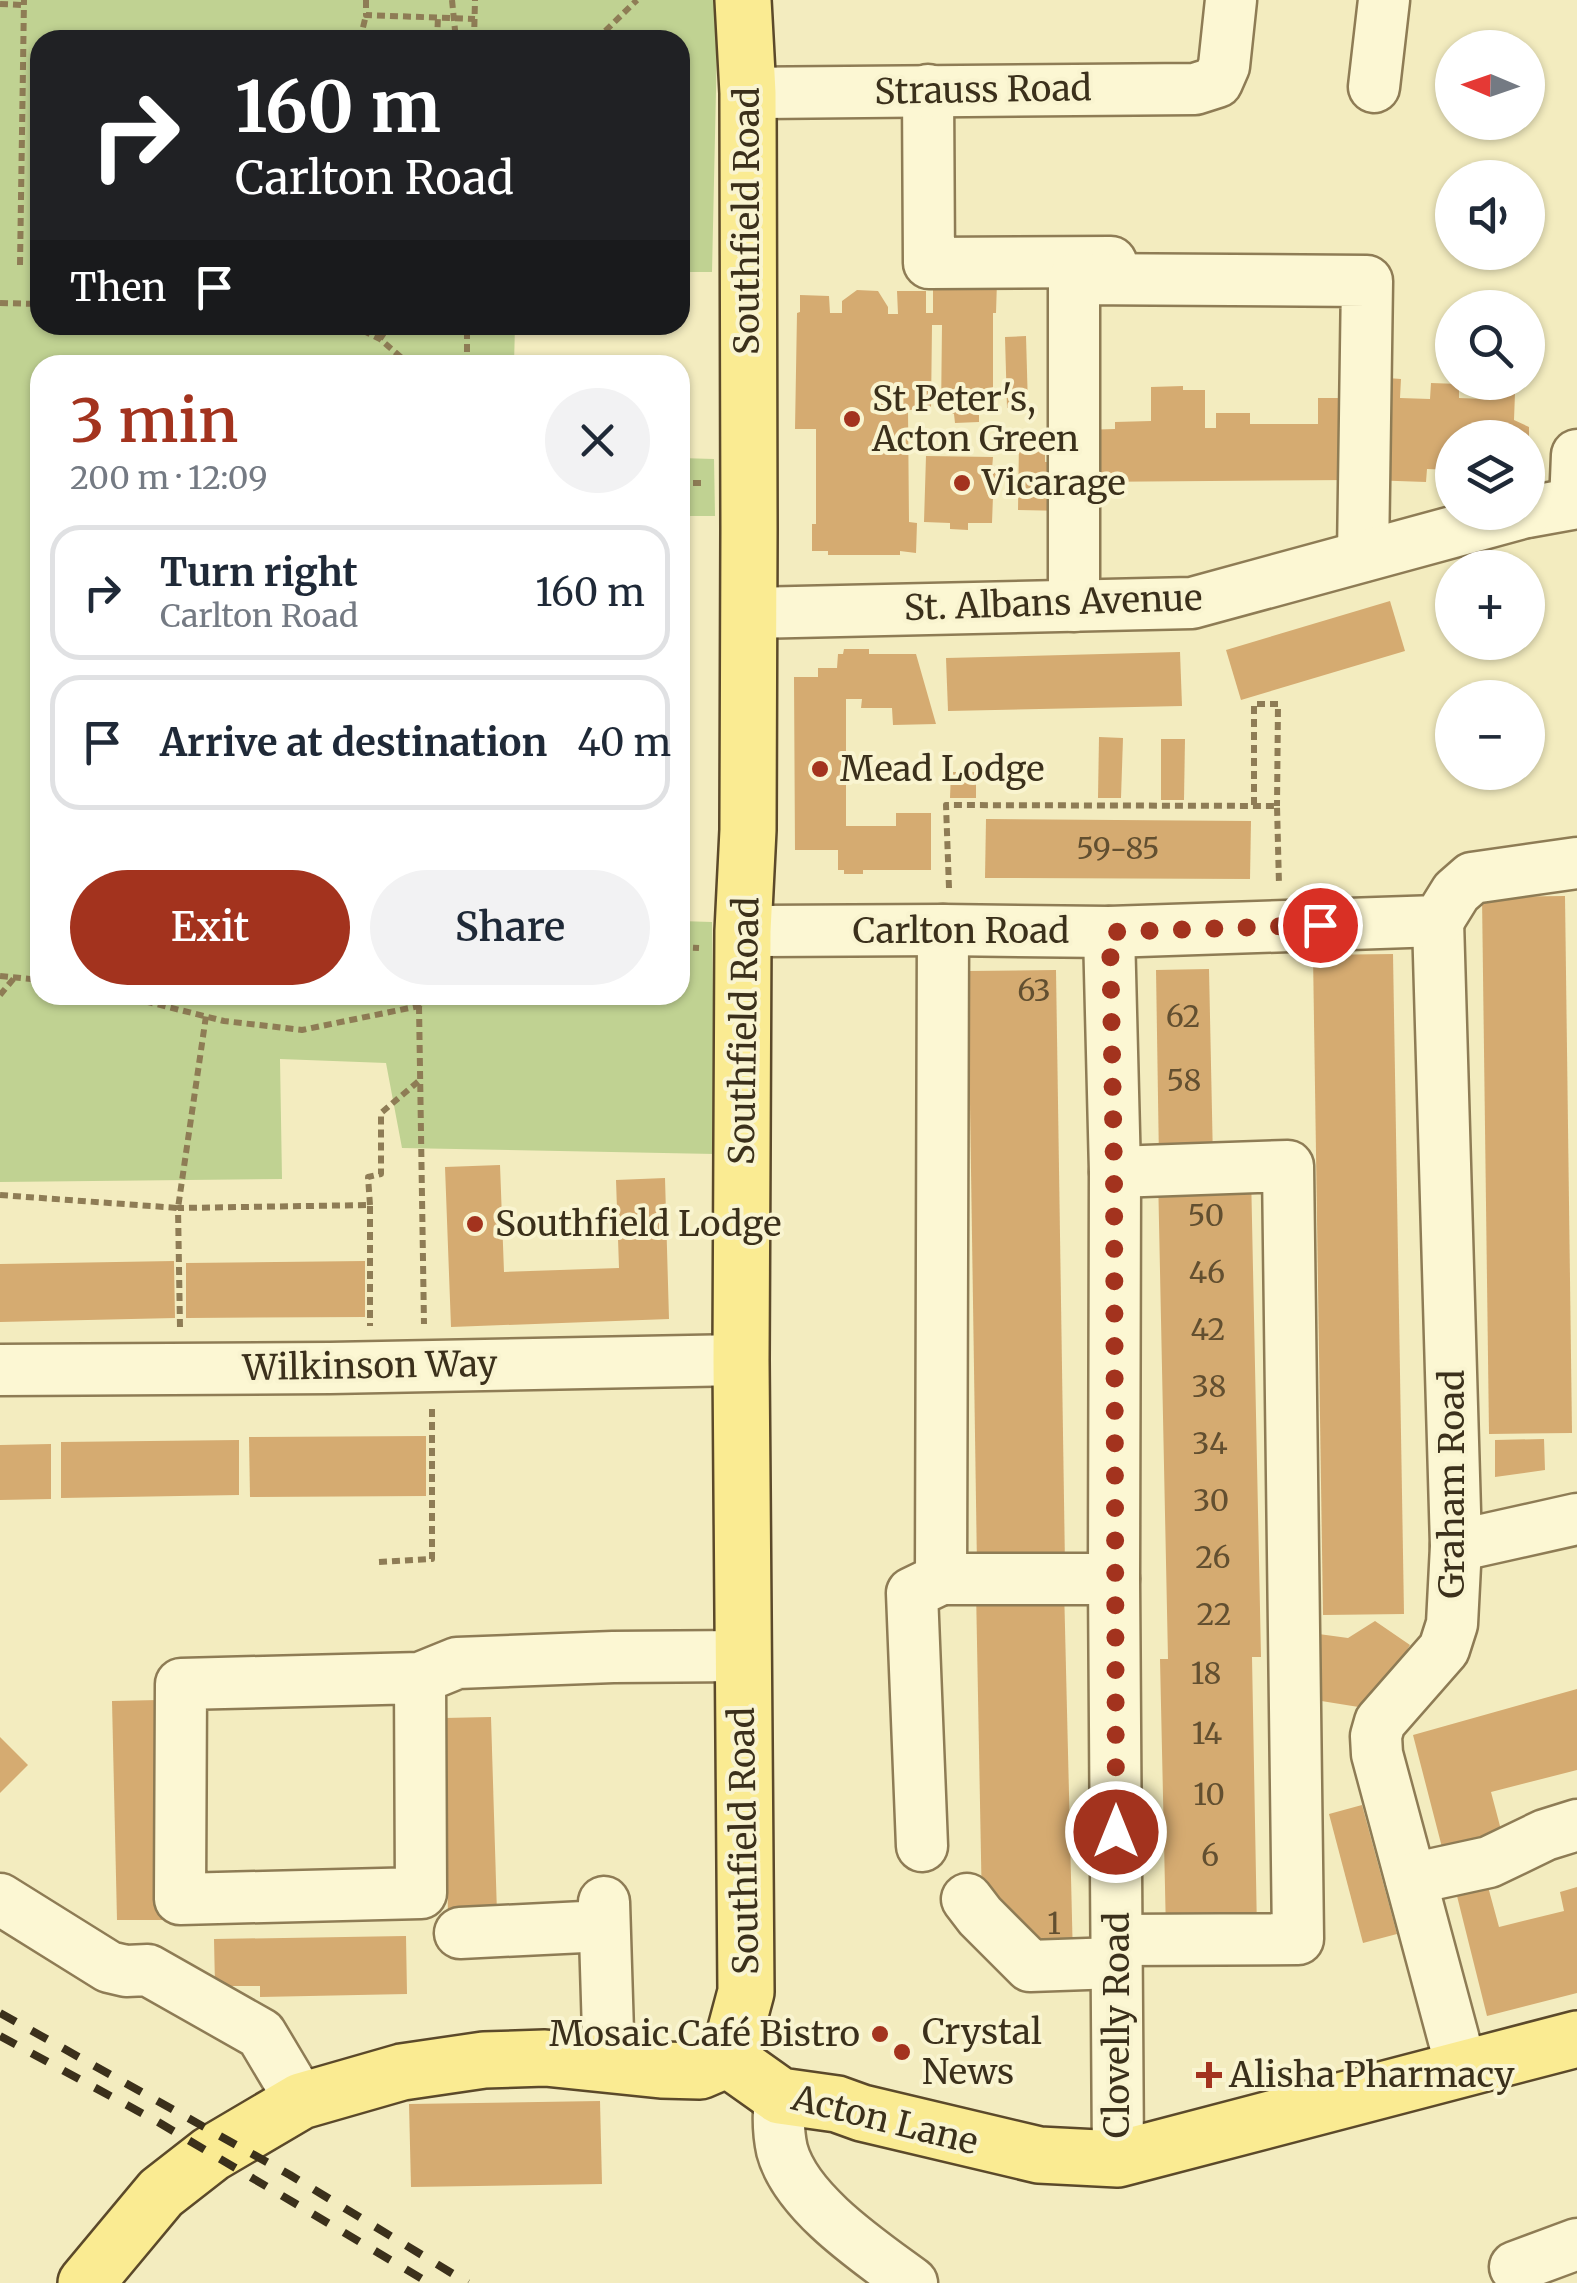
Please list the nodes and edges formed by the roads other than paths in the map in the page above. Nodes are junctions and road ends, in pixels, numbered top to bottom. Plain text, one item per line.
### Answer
1 (743, 0) edge
2 (1232, 0) edge
3 (1384, 0) edge
4 (1374, 88) dead end
5 (928, 90) junction
6 (748, 92) junction
7 (1214, 262) dead end
8 (1557, 497) edge
9 (1364, 556) junction
10 (1074, 606) junction
11 (748, 613) junction
12 (1577, 863) edge
13 (1438, 921) junction
14 (947, 930) junction
15 (743, 931) junction
16 (1110, 932) junction
17 (1114, 1172) junction
18 (741, 1360) junction
19 (0, 1370) edge
20 (1577, 1519) edge
21 (1456, 1546) junction
22 (940, 1579) junction
23 (1114, 1579) junction
24 (743, 1656) junction
25 (420, 1678) junction
26 (1577, 1825) edge
27 (922, 1846) dead end
28 (1411, 1879) junction
29 (0, 1899) edge
30 (968, 1899) dead end
31 (460, 1933) dead end
32 (1116, 1952) junction
33 (1574, 2049) edge
34 (728, 2059) junction
35 (608, 2065) junction
36 (1462, 2070) junction
37 (780, 2096) junction
38 (301, 2101) junction
39 (1118, 2159) junction
40 (1577, 2244) edge
41 (1515, 2267) dead end
42 (86, 2283) edge
43 (912, 2283) edge

1 - 6 main road, Southfield Road
2 - 5 street, Strauss Road
3 - 4 street
5 - 6 street, Strauss Road
5 - 7 street
6 - 11 main road, Southfield Road
8 - 9 street, St. Albans Avenue
9 - 10 street, St. Albans Avenue
9 - 10 street
10 - 11 street, St. Albans Avenue
11 - 15 main road, Southfield Road
12 - 13 street
13 - 16 street, Carlton Road
13 - 21 street, Graham Road
14 - 15 street, Carlton Road
14 - 16 street, Carlton Road
14 - 22 street
15 - 18 main road, Southfield Road
16 - 17 street, Clovelly Road
17 - 23 street, Clovelly Road
17 - 32 street
18 - 19 street, Wilkinson Way
18 - 24 main road, Southfield Road
20 - 21 street
21 - 28 street, Graham Road
22 - 23 street
22 - 27 street
23 - 32 street, Clovelly Road
24 - 25 street
24 - 34 main road, Southfield Road
25 - 25 street
26 - 28 street
28 - 36 street, Graham Road
29 - 38 street
30 - 32 street
31 - 35 street
32 - 39 street, Clovelly Road
33 - 36 main road, Acton Lane
34 - 35 main road
34 - 37 main road, Acton Lane
35 - 38 main road
36 - 39 main road, Acton Lane
37 - 39 main road, Acton Lane
37 - 43 street
38 - 42 main road
40 - 41 street

